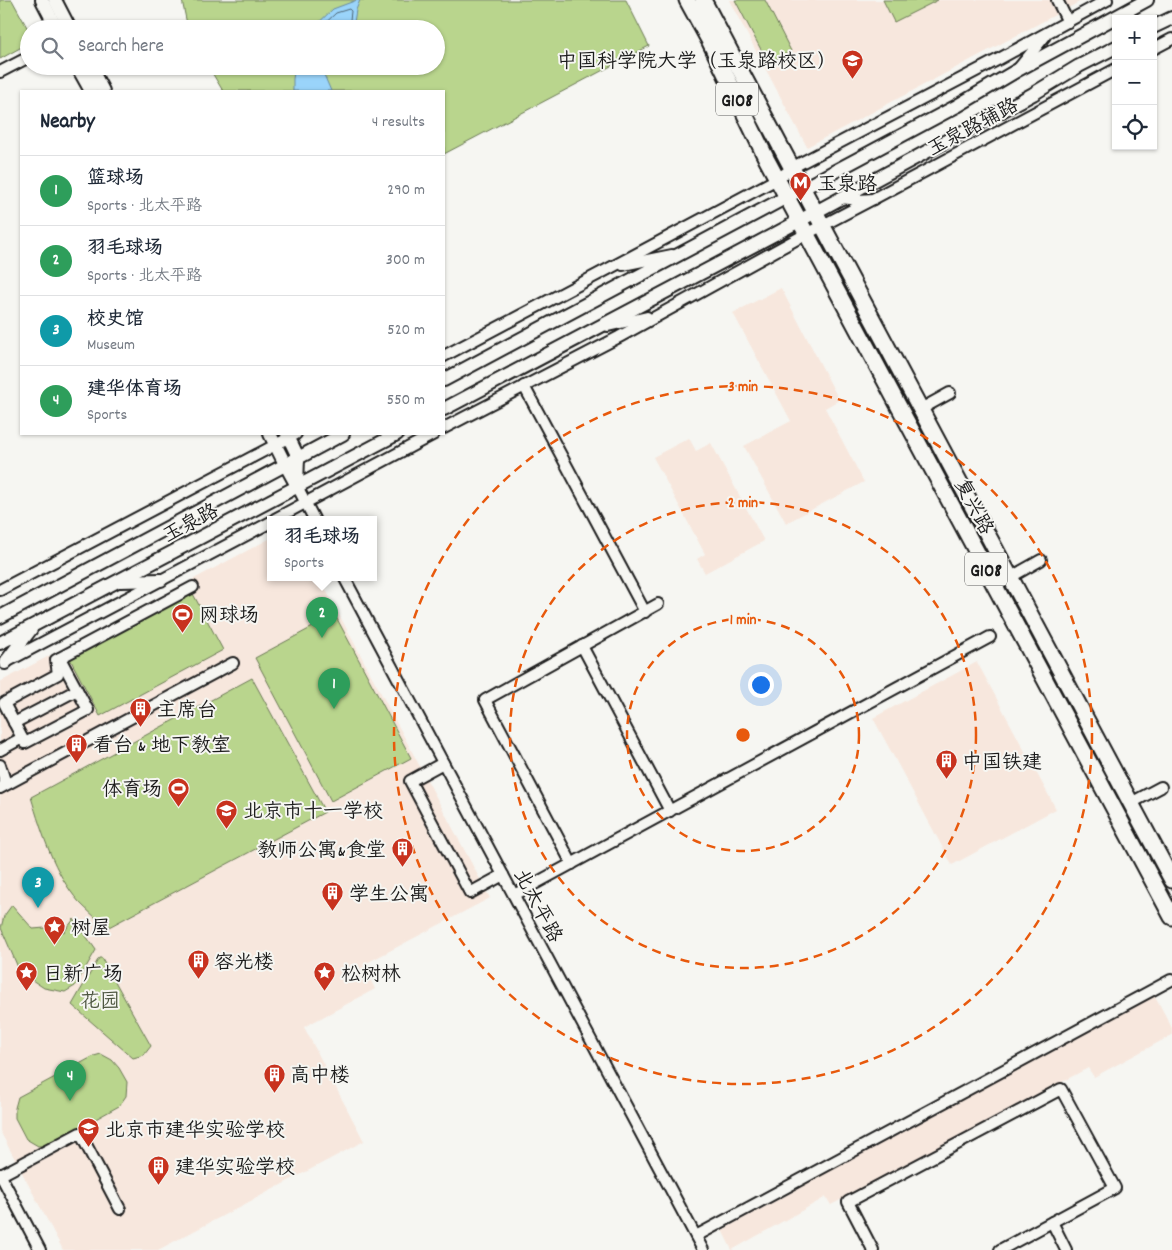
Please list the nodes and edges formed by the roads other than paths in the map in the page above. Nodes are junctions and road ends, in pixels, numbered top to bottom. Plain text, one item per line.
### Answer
1 (42, 0) edge
2 (55, 0) edge
3 (687, 0) edge
4 (703, 0) edge
5 (1057, 0) edge
6 (1107, 0) edge
7 (1147, 0) edge
8 (1172, 18) edge
9 (52, 20) edge
10 (65, 20) edge
11 (1068, 22) junction
12 (1157, 25) edge
13 (1048, 32) junction
14 (1172, 39) edge
15 (1157, 47) edge
16 (1112, 49) edge
17 (20, 61) edge
18 (1016, 71) junction
19 (1112, 71) edge
20 (0, 72) edge
21 (82, 75) edge
22 (95, 75) edge
23 (90, 90) edge
24 (102, 90) edge
25 (792, 169) junction
26 (777, 178) junction
27 (803, 189) junction
28 (787, 197) junction
29 (841, 198) junction
30 (873, 200) junction
31 (819, 218) junction
32 (803, 227) junction
33 (683, 253) junction
34 (612, 267) junction
35 (660, 314) junction
36 (594, 329) junction
37 (445, 355) edge
38 (445, 379) edge
39 (524, 386) junction
40 (950, 393) dead end
41 (445, 408) edge
42 (921, 409) junction
43 (445, 427) edge
44 (290, 435) edge
45 (341, 435) edge
46 (395, 435) edge
47 (432, 435) edge
48 (273, 439) edge
49 (298, 457) junction
50 (285, 464) junction
51 (297, 486) junction
52 (305, 503) junction
53 (281, 516) edge
54 (312, 516) edge
55 (267, 524) edge
56 (1041, 560) dead end
57 (1011, 577) junction
58 (161, 580) junction
59 (118, 581) junction
60 (346, 581) edge
61 (193, 587) dead end
62 (0, 590) edge
63 (658, 604) dead end
64 (645, 612) junction
65 (0, 617) edge
66 (34, 625) junction
67 (990, 638) dead end
68 (0, 643) edge
69 (582, 646) junction
70 (60, 658) junction
71 (233, 663) dead end
72 (2, 664) edge
73 (77, 690) junction
74 (14, 723) junction
75 (22, 738) junction
76 (0, 750) edge
77 (443, 763) junction
78 (0, 765) edge
79 (2, 783) edge
80 (1161, 787) dead end
81 (1131, 803) junction
82 (670, 811) junction
83 (572, 864) junction
84 (503, 875) junction
85 (1172, 880) edge
86 (514, 895) junction
87 (1172, 917) edge
88 (1171, 980) edge
89 (0, 1174) edge
90 (120, 1209) dead end
91 (1052, 1222) junction
92 (696, 1236) junction
93 (701, 1249) edge
94 (40, 1250) edge
95 (873, 1250) edge
96 (1000, 1250) edge
97 (1066, 1250) edge

1 - 9 main road
2 - 10 main road
3 - 26 highway, G108
4 - 25 highway, G108
5 - 11 street
6 - 11 street
7 - 18 main road
8 - 12 main road
11 - 13 street
13 - 18 street
13 - 25 street
14 - 15 street
16 - 29 main road
17 - 20 street
18 - 27 main road
19 - 30 street, 玉泉路辅路
21 - 23 main road
22 - 24 main road
25 - 26 street
25 - 27 highway, G108
26 - 28 highway, G108
26 - 34 street
27 - 28 main road
27 - 31 highway, G108
28 - 32 highway, G108
28 - 33 main road
29 - 30 street
29 - 31 main road
30 - 31 street
31 - 32 main road
31 - 42 highway, 复兴路 / G108
32 - 35 street
32 - 36 main road
32 - 87 highway, 复兴路 / G108
33 - 34 street
33 - 38 main road
34 - 37 street
35 - 36 street
35 - 39 street
36 - 41 main road
39 - 43 street
39 - 64 street
40 - 42 street
42 - 57 highway, 复兴路 / G108
44 - 48 street, 玉泉路
44 - 49 main road
45 - 49 main road, 玉泉路
46 - 51 main road, 玉泉路
47 - 52 street
48 - 50 main road
48 - 62 street, 玉泉路
49 - 50 main road, 玉泉路
49 - 51 main road
50 - 51 main road
50 - 65 main road, 玉泉路
51 - 52 street
51 - 59 main road, 玉泉路
52 - 53 street
52 - 54 street
55 - 58 street, 玉泉路
56 - 57 street
57 - 81 highway, 复兴路 / G108
58 - 59 main road
58 - 72 street, 玉泉路
59 - 66 main road, 玉泉路
60 - 77 street, 北太平路
61 - 70 street
63 - 64 street
64 - 69 street
66 - 68 main road, 玉泉路
66 - 72 main road
67 - 82 street
69 - 82 street
69 - 83 street
70 - 73 street
70 - 74 street
71 - 79 street
73 - 74 street
73 - 75 street
74 - 75 street
75 - 76 street
77 - 84 street, 北太平路
77 - 84 street
78 - 79 street
80 - 81 street
81 - 85 highway, 复兴路 / G108
82 - 83 street
83 - 86 street
84 - 86 street, 北太平路
86 - 92 street, 北太平路
88 - 92 street
89 - 90 street
89 - 94 street
91 - 95 street
91 - 96 street
91 - 97 street
92 - 93 street, 北太平路

